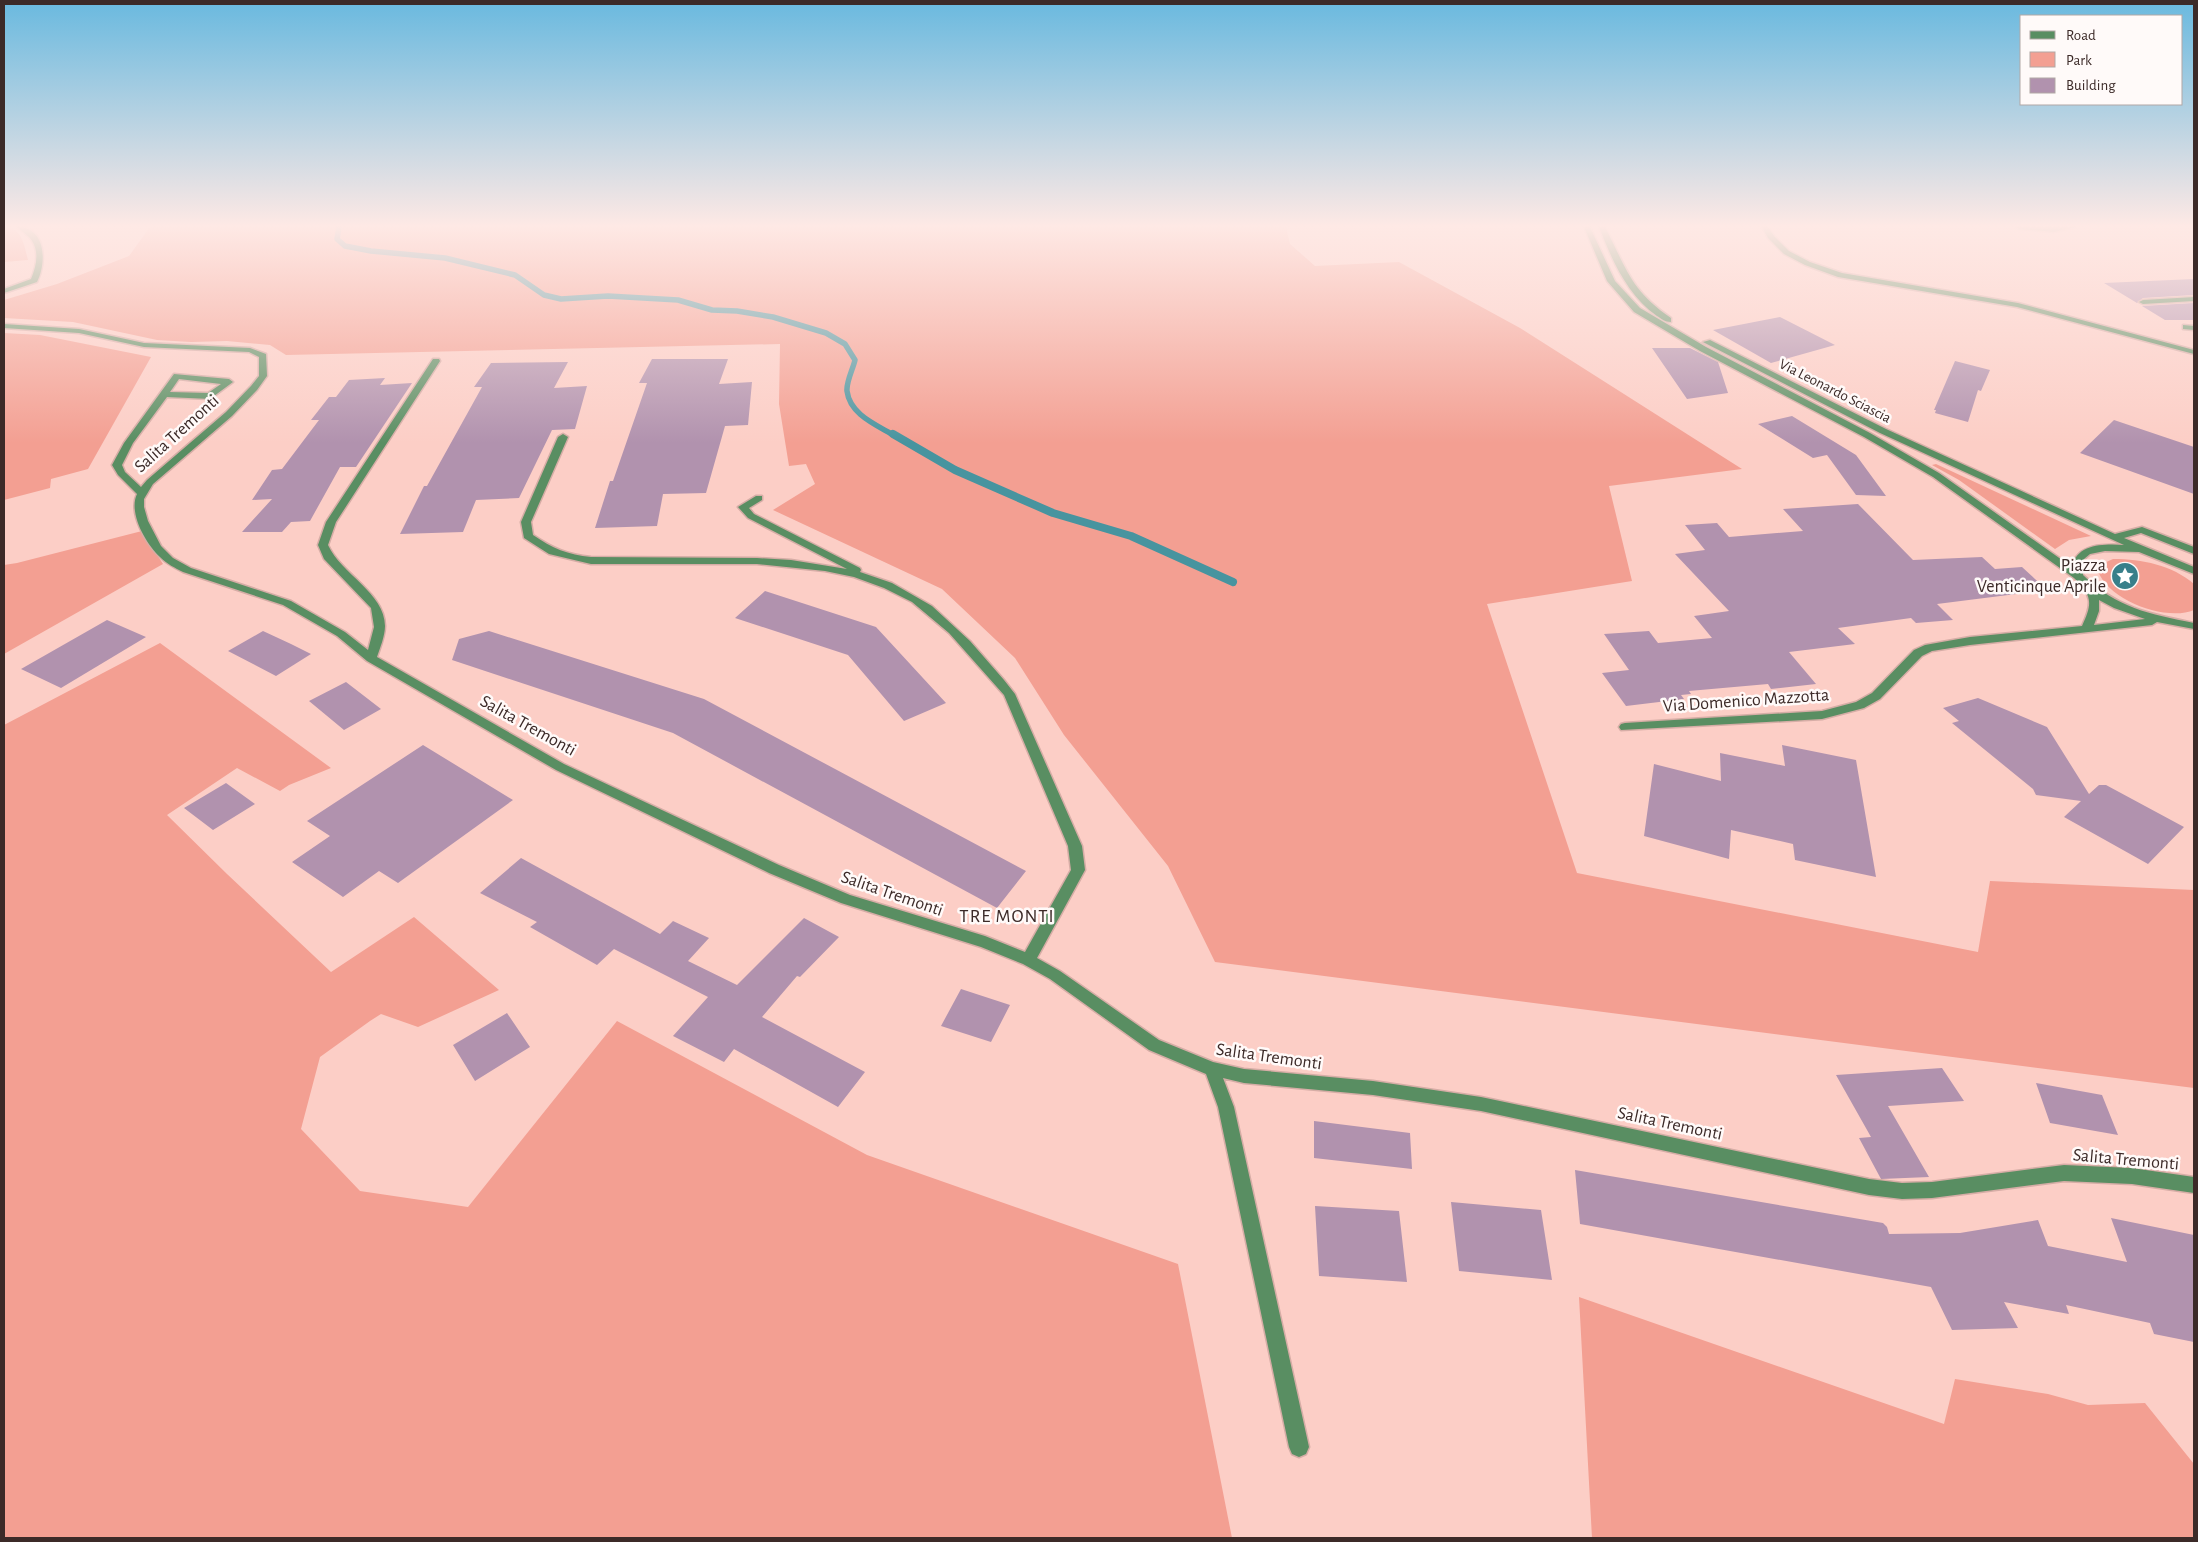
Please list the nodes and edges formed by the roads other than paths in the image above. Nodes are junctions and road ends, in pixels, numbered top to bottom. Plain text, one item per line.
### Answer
1 (1625, 299) edge
2 (1642, 299) edge
3 (1987, 299) edge
4 (2194, 299) edge
5 (2143, 302) dead end
6 (4, 326) edge
7 (2194, 352) edge
8 (436, 361) dead end
9 (164, 394) junction
10 (563, 437) dead end
11 (1930, 453) junction
12 (1910, 460) junction
13 (142, 493) junction
14 (759, 498) dead end
15 (2114, 537) junction
16 (2194, 551) edge
17 (2147, 552) junction
18 (2194, 572) edge
19 (2078, 576) junction
20 (870, 577) junction
21 (2092, 591) junction
22 (2162, 621) junction
23 (2191, 625) edge
24 (2086, 630) junction
25 (371, 658) junction
26 (1625, 727) dead end
27 (1028, 960) junction
28 (1212, 1069) junction
29 (2194, 1185) edge
30 (1299, 1447) dead end

1 - 12 street, Via Leonardo Sciascia
2 - 11 street, Via Leonardo Sciascia
3 - 7 street
4 - 5 street
6 - 13 street, Salita Tremonti
8 - 25 street
9 - 9 street
9 - 13 street
10 - 20 street
11 - 12 street
11 - 15 street, Via Leonardo Sciascia
12 - 19 street, Via Leonardo Sciascia
13 - 25 street, Salita Tremonti
14 - 20 street
15 - 16 street
15 - 17 street, Via Leonardo Sciascia
17 - 18 street
17 - 19 street
19 - 21 street, Via Leonardo Sciascia
20 - 27 street
21 - 22 street, Via Leonardo Sciascia
21 - 24 street
22 - 23 street
22 - 24 street, Via Domenico Mazzotta
24 - 26 street, Via Domenico Mazzotta
25 - 27 street, Salita Tremonti
27 - 28 street, Salita Tremonti
28 - 29 street, Salita Tremonti
28 - 30 street

